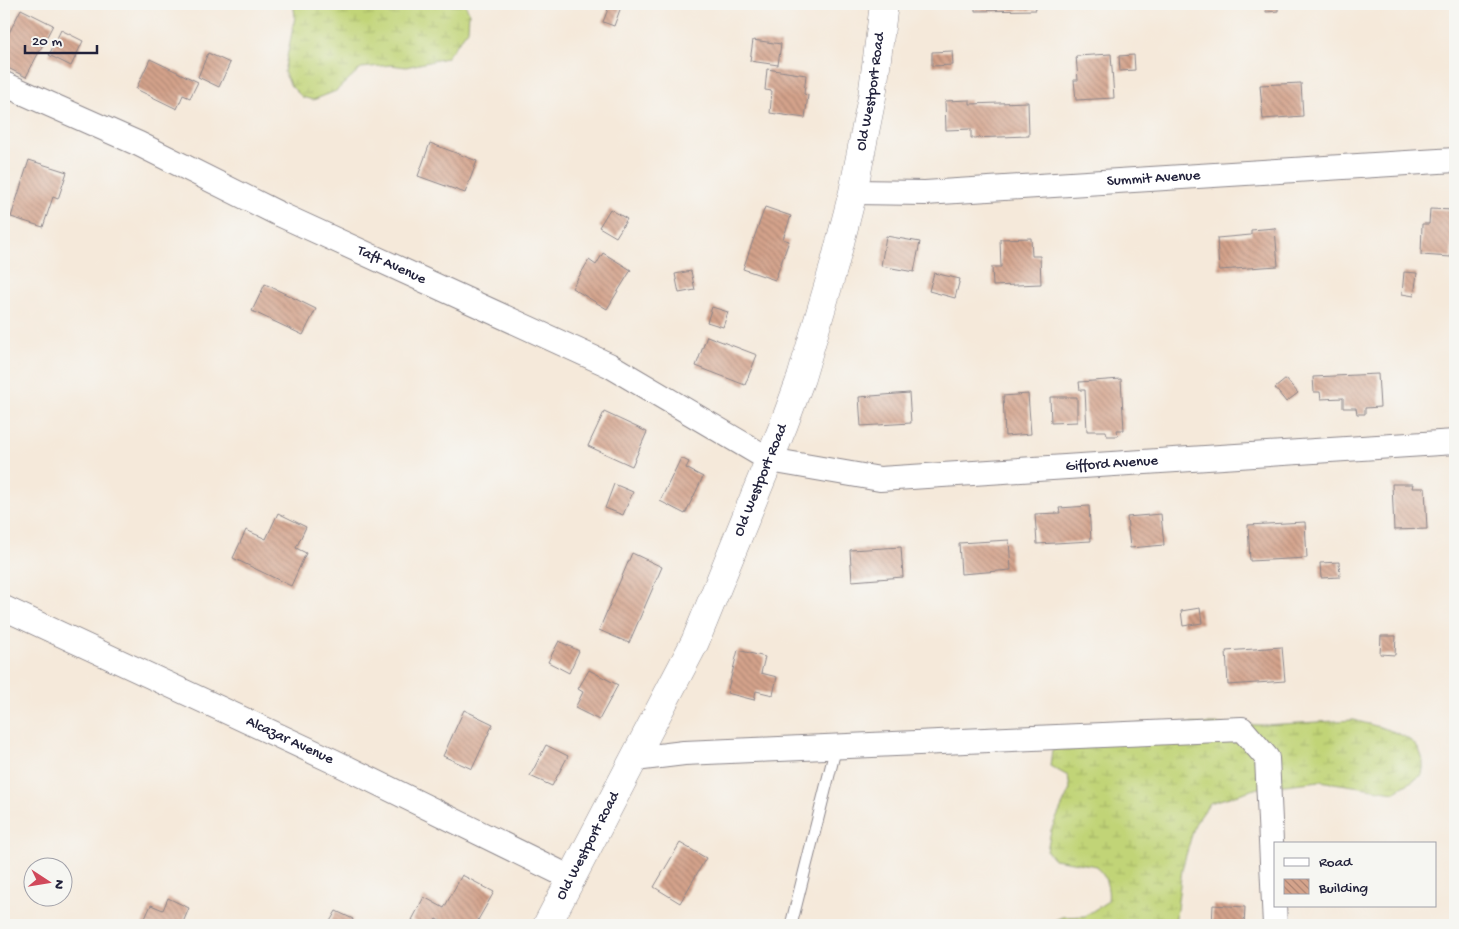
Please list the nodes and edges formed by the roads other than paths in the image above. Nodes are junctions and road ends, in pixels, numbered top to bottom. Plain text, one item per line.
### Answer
1 (884, 4) edge
2 (4, 84) edge
3 (1455, 160) edge
4 (853, 192) junction
5 (1455, 442) edge
6 (770, 460) junction
7 (4, 608) edge
8 (836, 746) junction
9 (635, 759) junction
10 (573, 879) junction
11 (1274, 901) edge
12 (1274, 906) edge
13 (547, 925) edge
14 (791, 925) edge
15 (1275, 925) edge

1 - 4 main road, Old Westport Road
2 - 6 street, Taft Avenue
3 - 4 street, Summit Avenue
4 - 6 main road, Old Westport Road
5 - 6 street, Gifford Avenue
6 - 9 main road, Old Westport Road
7 - 10 street, Alcazar Avenue
8 - 9 street
8 - 11 street
8 - 14 lane
9 - 10 main road, Old Westport Road
10 - 13 main road, Old Westport Road
12 - 15 street

